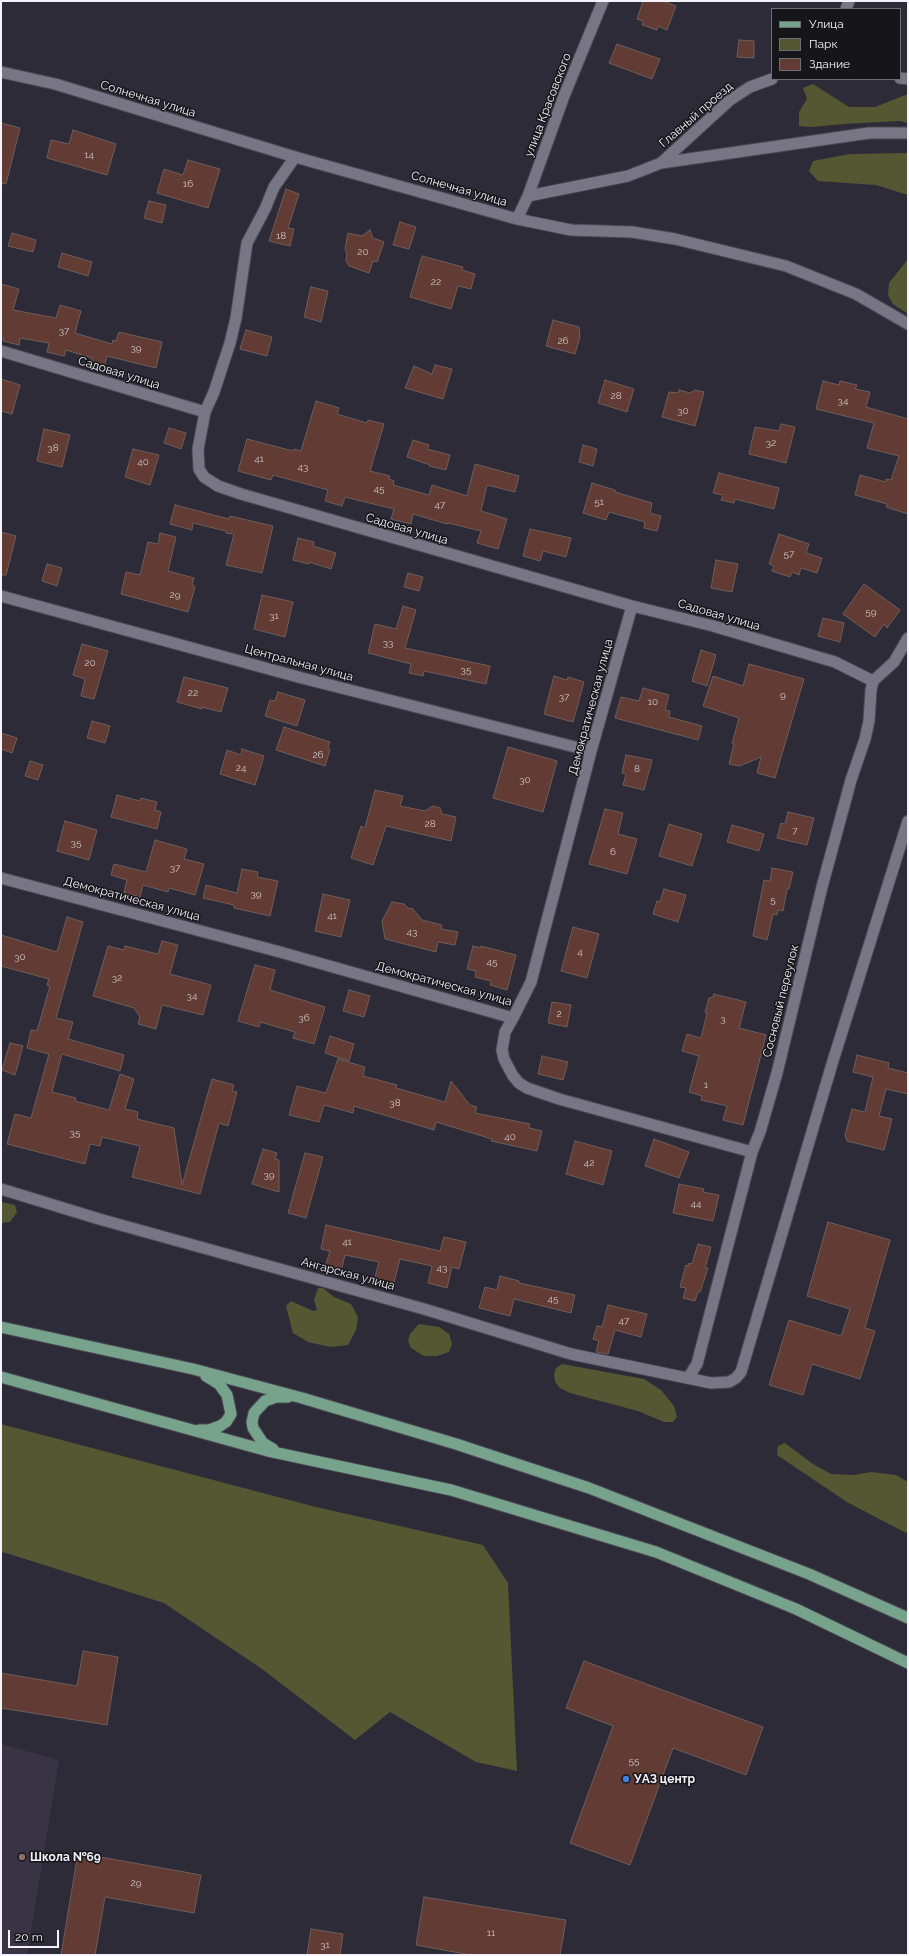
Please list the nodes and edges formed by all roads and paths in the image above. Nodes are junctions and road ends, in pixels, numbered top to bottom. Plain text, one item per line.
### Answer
1 (603, 1) edge
2 (1, 72) edge
3 (771, 79) edge
4 (908, 133) edge
5 (295, 157) junction
6 (661, 163) junction
7 (528, 196) junction
8 (517, 219) junction
9 (908, 324) edge
10 (1, 351) edge
11 (205, 412) junction
12 (1, 596) edge
13 (632, 606) junction
14 (908, 638) edge
15 (873, 681) junction
16 (591, 751) junction
17 (908, 821) edge
18 (1, 878) edge
19 (513, 1018) junction
20 (752, 1152) junction
21 (1, 1190) edge
22 (1, 1327) edge
23 (193, 1369) junction
24 (1, 1377) edge
25 (688, 1378) junction
26 (302, 1398) junction
27 (192, 1430) junction
28 (284, 1454) junction
29 (908, 1618) edge
30 (908, 1663) edge

1 - 7 street, улица Красовского
2 - 5 street, Солнечная улица
3 - 6 street, Главный проезд
4 - 6 street
5 - 8 street, Солнечная улица
5 - 11 street
6 - 7 street
7 - 8 street, улица Красовского
8 - 9 street, Солнечная улица
10 - 11 street, Садовая улица
11 - 13 street, Садовая улица
12 - 16 street, Центральная улица
13 - 15 street, Садовая улица
13 - 16 street, Демократическая улица
14 - 15 street
15 - 20 street, Сосновый переулок
16 - 19 street, Демократическая улица
17 - 25 street, Ангарская улица
18 - 19 street, Демократическая улица
19 - 20 street
20 - 25 street, Сосновый переулок
21 - 25 street, Ангарская улица
22 - 23 main road
23 - 26 main road
23 - 27 main road
24 - 27 main road
26 - 28 main road
26 - 29 main road
27 - 28 main road
28 - 30 main road

